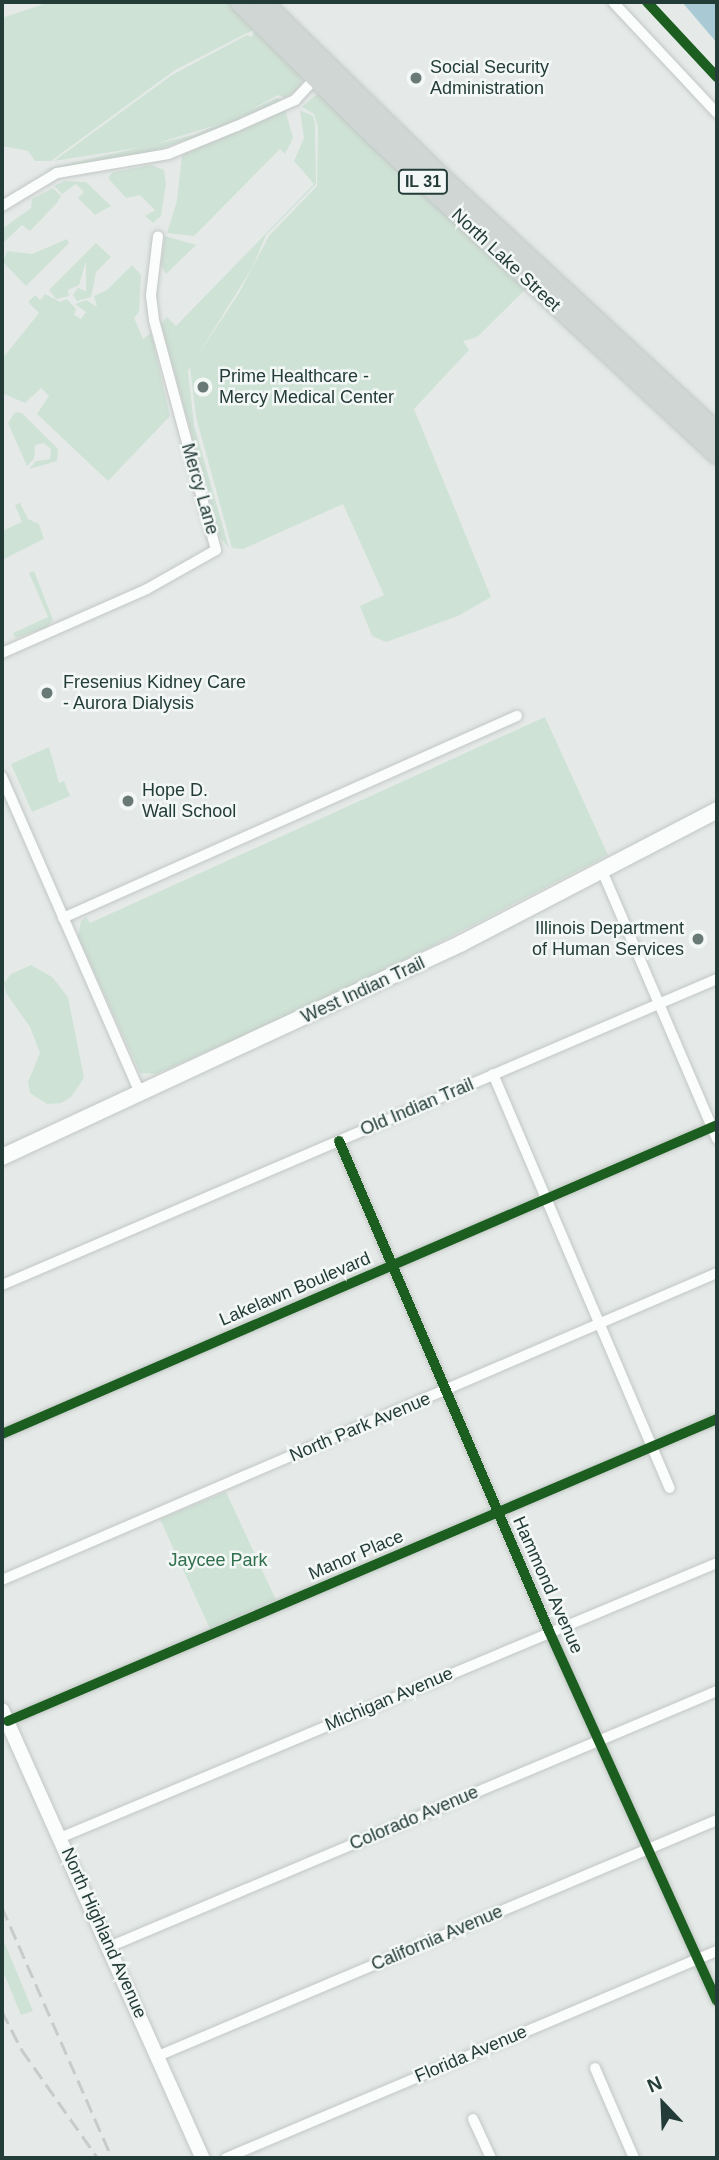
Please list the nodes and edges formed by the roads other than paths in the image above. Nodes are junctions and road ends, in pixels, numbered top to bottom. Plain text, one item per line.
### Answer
1 (239, 2) edge
2 (262, 2) edge
3 (613, 2) edge
4 (321, 71) junction
5 (717, 113) edge
6 (2, 206) edge
7 (158, 236) dead end
8 (717, 432) edge
9 (717, 455) edge
10 (2, 653) edge
11 (517, 716) dead end
12 (2, 777) edge
13 (717, 810) edge
14 (603, 873) junction
15 (63, 918) junction
16 (717, 979) edge
17 (660, 1003) junction
18 (493, 1074) junction
19 (140, 1093) junction
20 (715, 1126) edge
21 (717, 1139) edge
22 (339, 1141) junction
23 (2, 1157) edge
24 (546, 1199) junction
25 (392, 1266) junction
26 (717, 1273) edge
27 (2, 1285) edge
28 (600, 1324) junction
29 (445, 1390) junction
30 (717, 1419) edge
31 (2, 1434) edge
32 (652, 1447) junction
33 (670, 1489) dead end
34 (498, 1514) junction
35 (717, 1563) edge
36 (2, 1580) edge
37 (549, 1631) junction
38 (717, 1691) edge
39 (5, 1716) edge
40 (599, 1740) junction
41 (717, 1820) edge
42 (61, 1837) junction
43 (648, 1849) junction
44 (111, 1946) junction
45 (717, 1951) edge
46 (698, 1959) junction
47 (717, 2001) edge
48 (158, 2056) junction
49 (595, 2068) dead end
50 (473, 2119) dead end
51 (202, 2158) edge
52 (226, 2158) edge
53 (491, 2158) edge
54 (634, 2158) edge

1 - 4 main road, North Lake Street / IL 31
2 - 4 main road, North Lake Street
3 - 5 street
4 - 6 street
4 - 8 main road, North Lake Street
4 - 9 main road, North Lake Street / IL 31
7 - 10 street, Mercy Lane
11 - 15 street
12 - 15 street
13 - 14 main road, West Indian Trail
14 - 17 street
14 - 19 main road, West Indian Trail
15 - 19 street
16 - 17 street, Old Indian Trail
17 - 18 street, Old Indian Trail
17 - 20 street
18 - 22 street, Old Indian Trail
18 - 24 street
19 - 23 main road, West Indian Trail
20 - 21 street
20 - 24 street, Lakelawn Boulevard
22 - 25 street, Hammond Avenue
22 - 27 street, Old Indian Trail
24 - 25 street, Lakelawn Boulevard
24 - 28 street
25 - 29 street, Hammond Avenue
25 - 31 street, Lakelawn Boulevard
26 - 28 street, North Park Avenue
28 - 29 street, North Park Avenue
28 - 32 street
29 - 34 street, Hammond Avenue
29 - 36 street, North Park Avenue
30 - 32 street, Manor Place
32 - 33 street
32 - 34 street, Manor Place
34 - 37 street, Hammond Avenue
34 - 39 street, Manor Place
35 - 37 street, Michigan Avenue
37 - 40 street, Hammond Avenue
37 - 42 street, Michigan Avenue
38 - 40 street, Colorado Avenue
39 - 42 street, North Highland Avenue
40 - 43 street, Hammond Avenue
40 - 44 street, Colorado Avenue
41 - 43 street, California Avenue
42 - 44 street, North Highland Avenue
43 - 46 street, Hammond Avenue
43 - 48 street, California Avenue
44 - 48 street, North Highland Avenue
45 - 46 street, Florida Avenue
46 - 47 street, Hammond Avenue
46 - 52 street, Florida Avenue
48 - 51 street, North Highland Avenue
49 - 54 street
50 - 53 street

